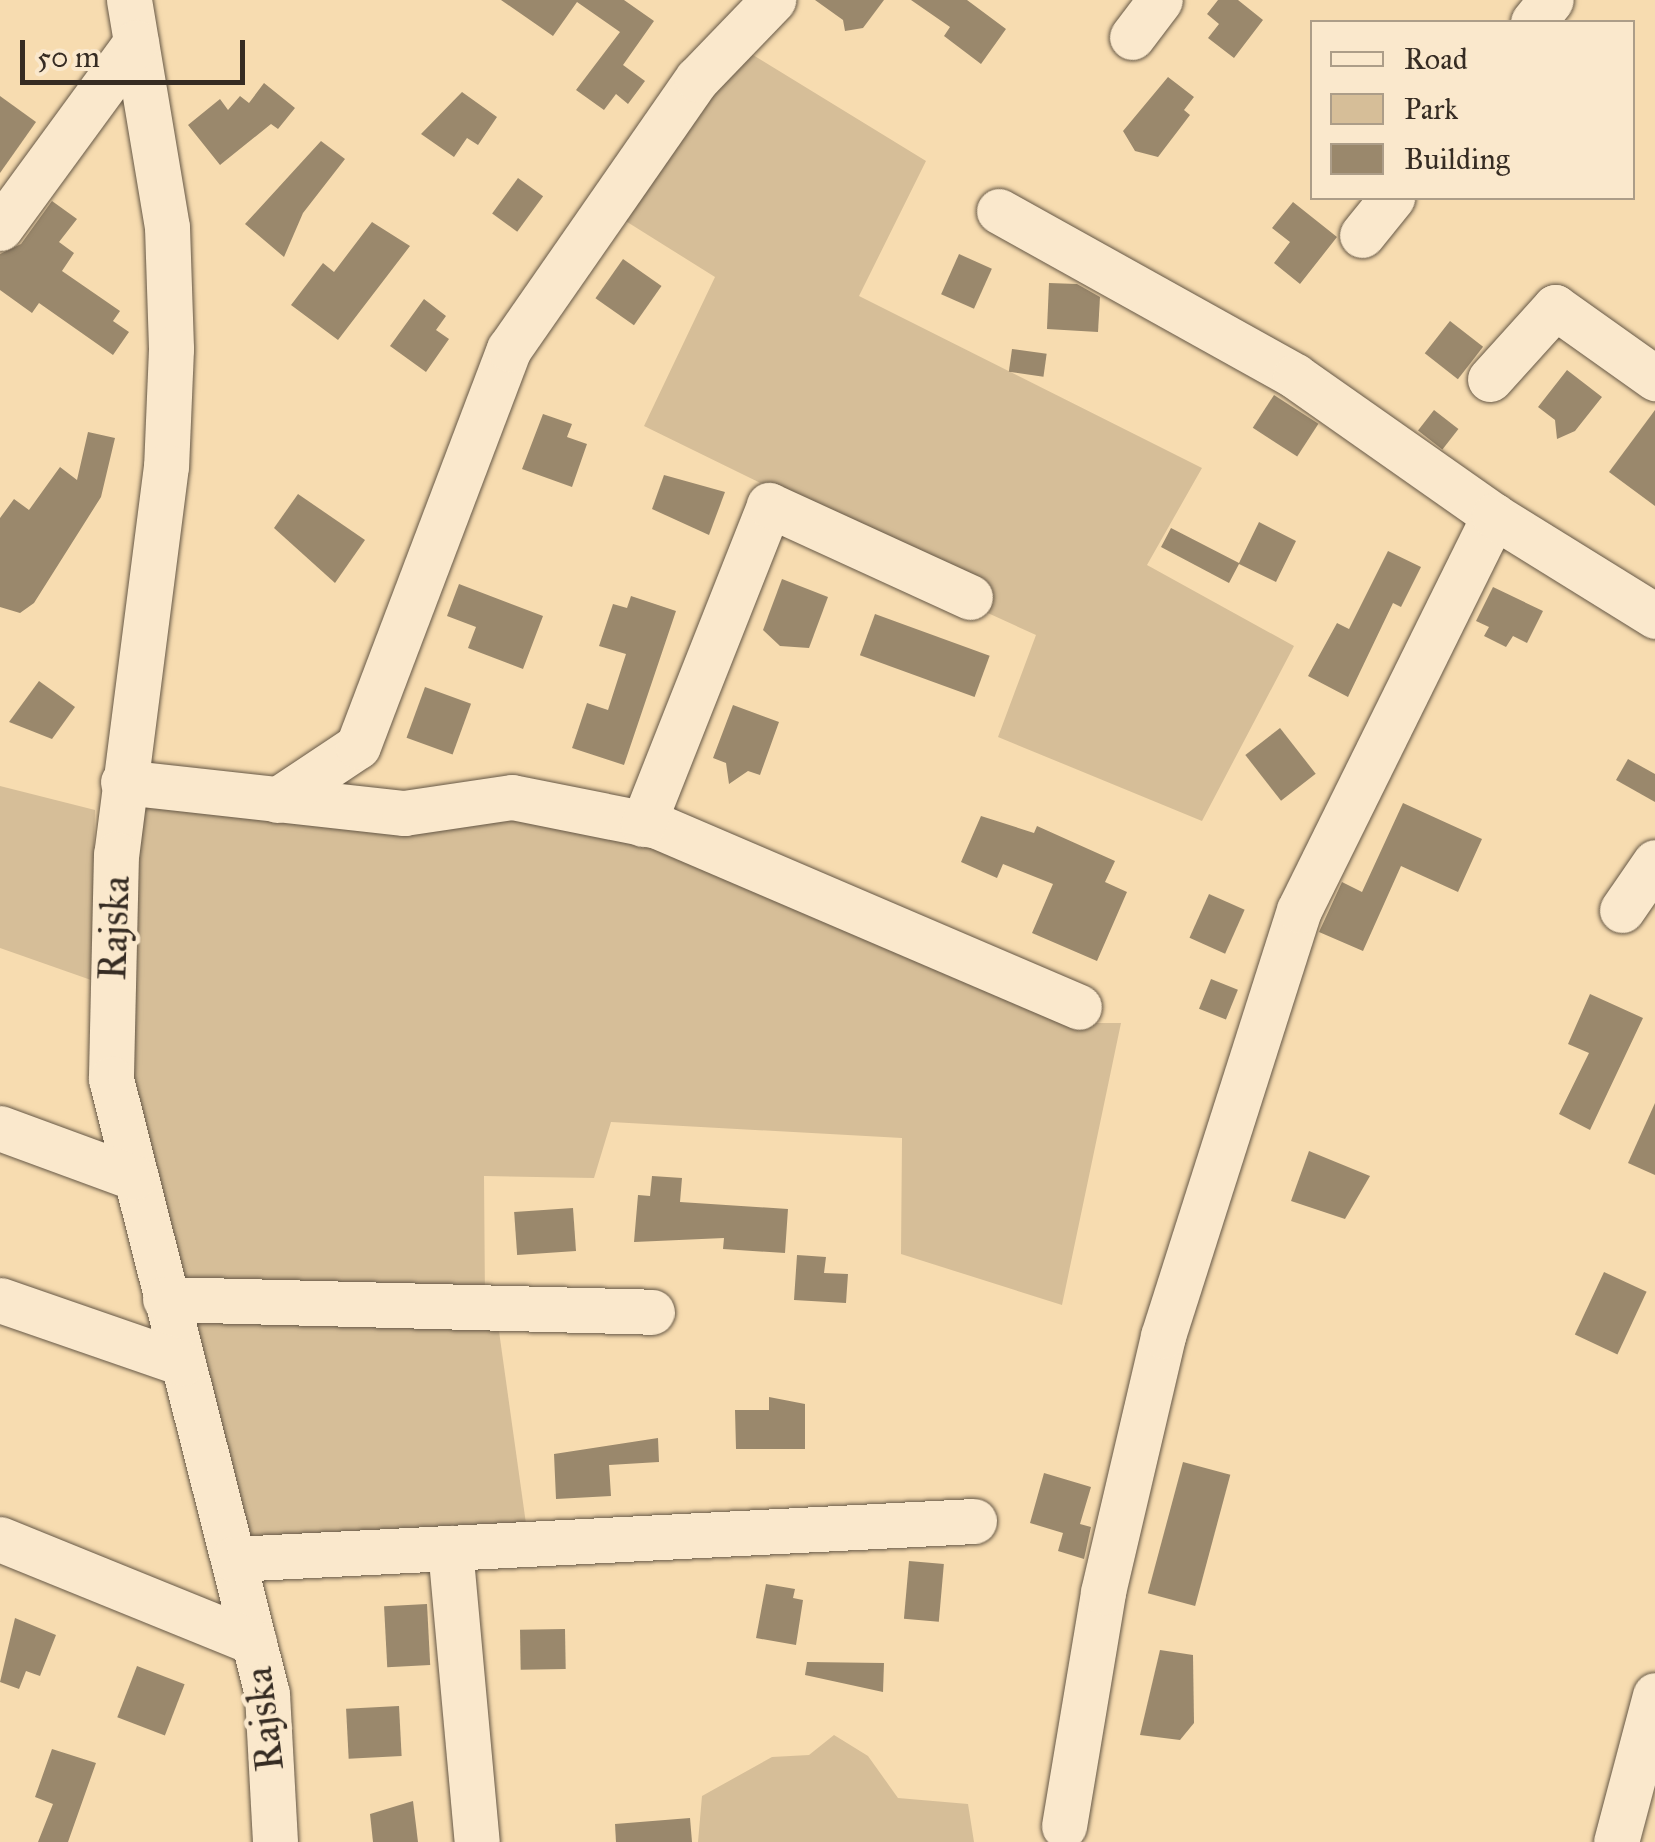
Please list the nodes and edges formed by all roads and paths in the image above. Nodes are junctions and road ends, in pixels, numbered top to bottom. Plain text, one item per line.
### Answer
1 (774, 0) edge
2 (1160, 0) edge
3 (1551, 0) edge
4 (1535, 20) edge
5 (133, 21) edge
6 (1132, 37) dead end
7 (1390, 200) edge
8 (999, 211) dead end
9 (0, 228) edge
10 (1362, 235) dead end
11 (1490, 378) dead end
12 (1655, 378) edge
13 (1494, 516) junction
14 (970, 597) dead end
15 (1655, 616) edge
16 (123, 782) junction
17 (278, 800) junction
18 (643, 824) junction
19 (1655, 862) edge
20 (1622, 910) dead end
21 (1079, 1007) dead end
22 (0, 1128) edge
23 (133, 1177) junction
24 (165, 1299) junction
25 (0, 1300) edge
26 (652, 1312) dead end
27 (182, 1363) junction
28 (974, 1521) dead end
29 (0, 1539) edge
30 (450, 1548) junction
31 (234, 1559) junction
32 (254, 1642) junction
33 (1655, 1695) edge
34 (1064, 1826) dead end
35 (275, 1842) edge
36 (477, 1842) edge
37 (1616, 1842) edge

1 - 17 street
2 - 6 street
3 - 4 street
5 - 9 street
5 - 16 street, Rajska
7 - 10 street
8 - 13 street
11 - 12 street
13 - 15 street
13 - 34 street
14 - 18 street
16 - 17 street
16 - 23 street, Rajska
17 - 18 street
18 - 21 street
19 - 20 street
22 - 23 street
23 - 24 street, Rajska
24 - 26 street
24 - 27 street, Rajska
25 - 27 street
27 - 31 street, Rajska
28 - 30 street
29 - 32 street
30 - 31 street
30 - 36 street
31 - 32 street, Rajska
32 - 35 street, Rajska
33 - 37 street

